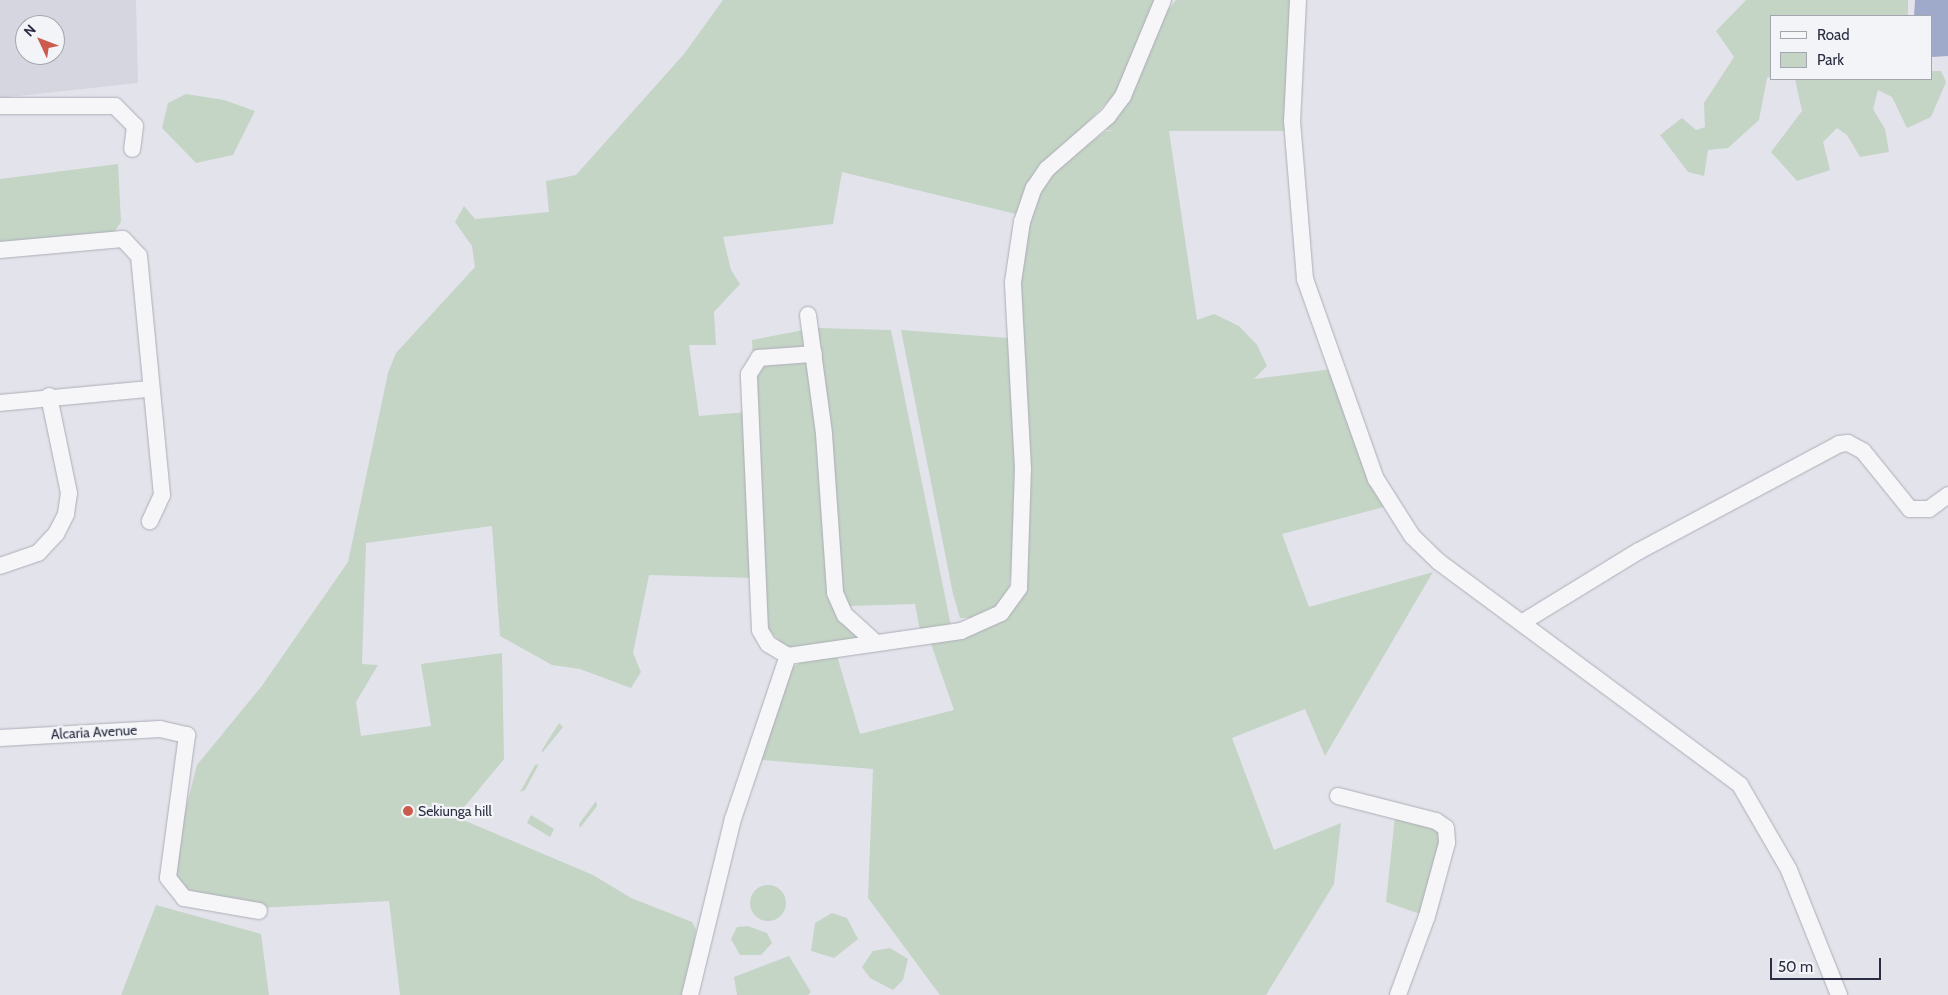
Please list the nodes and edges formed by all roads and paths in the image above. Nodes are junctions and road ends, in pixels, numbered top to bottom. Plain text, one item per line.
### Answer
1 (1163, 0) edge
2 (1298, 0) edge
3 (0, 106) edge
4 (132, 150) dead end
5 (0, 250) edge
6 (808, 316) dead end
7 (814, 354) junction
8 (149, 389) junction
9 (49, 396) junction
10 (0, 403) edge
11 (1948, 495) edge
12 (150, 521) dead end
13 (0, 566) edge
14 (1524, 622) junction
15 (876, 643) junction
16 (788, 656) junction
17 (0, 738) edge
18 (1338, 796) dead end
19 (259, 910) dead end
20 (690, 995) edge
21 (1398, 995) edge
22 (1839, 995) edge

1 - 15 street
2 - 14 street
3 - 4 street
5 - 8 street
6 - 7 street
7 - 15 street
7 - 16 street
8 - 9 street
8 - 12 street
9 - 10 street
9 - 13 street
11 - 14 street
14 - 22 street
15 - 16 street
16 - 20 street
17 - 19 street, Alcaria Avenue
18 - 21 street

